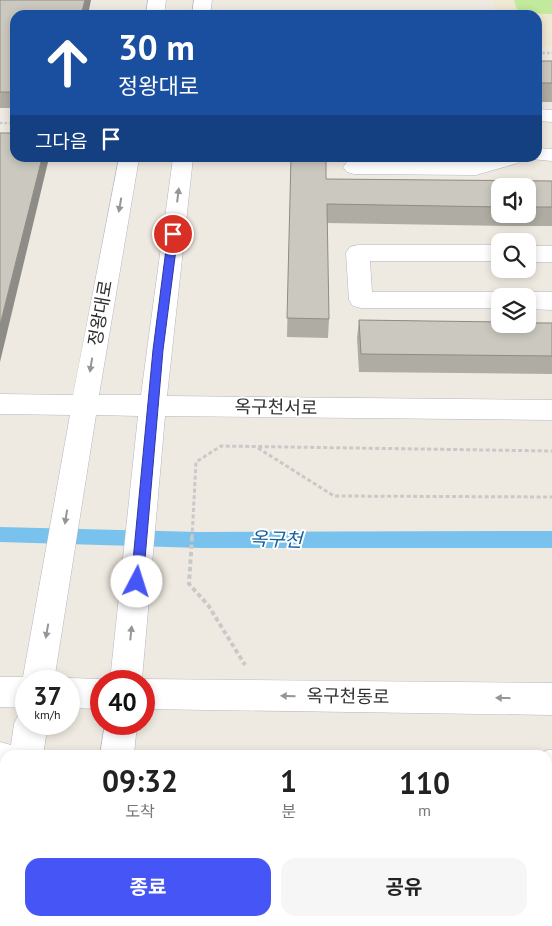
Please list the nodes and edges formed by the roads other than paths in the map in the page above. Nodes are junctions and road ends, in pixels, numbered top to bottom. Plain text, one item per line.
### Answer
1 (128, 162) edge
2 (182, 162) edge
3 (498, 162) edge
4 (354, 167) dead end
5 (491, 253) edge
6 (536, 254) edge
7 (552, 254) edge
8 (491, 300) edge
9 (536, 300) edge
10 (552, 301) edge
11 (0, 404) edge
12 (84, 405) junction
13 (153, 406) junction
14 (552, 410) edge
15 (40, 670) edge
16 (127, 670) edge
17 (0, 692) edge
18 (15, 692) edge
19 (155, 694) edge
20 (552, 699) edge
21 (29, 735) edge
22 (120, 735) edge
23 (27, 750) edge
24 (118, 750) edge

1 -> 12 street, 정왕대로
13 -> 2 street
3 - 4 street
5 - 8 street
6 - 7 street
9 - 10 street
11 - 12 street, 옥구천서로
12 - 13 street, 옥구천서로
12 -> 15 street, 정왕대로
13 - 14 street, 옥구천서로
16 -> 13 street
17 - 18 street
20 -> 19 street, 옥구천동로
21 - 23 street
22 - 24 street

